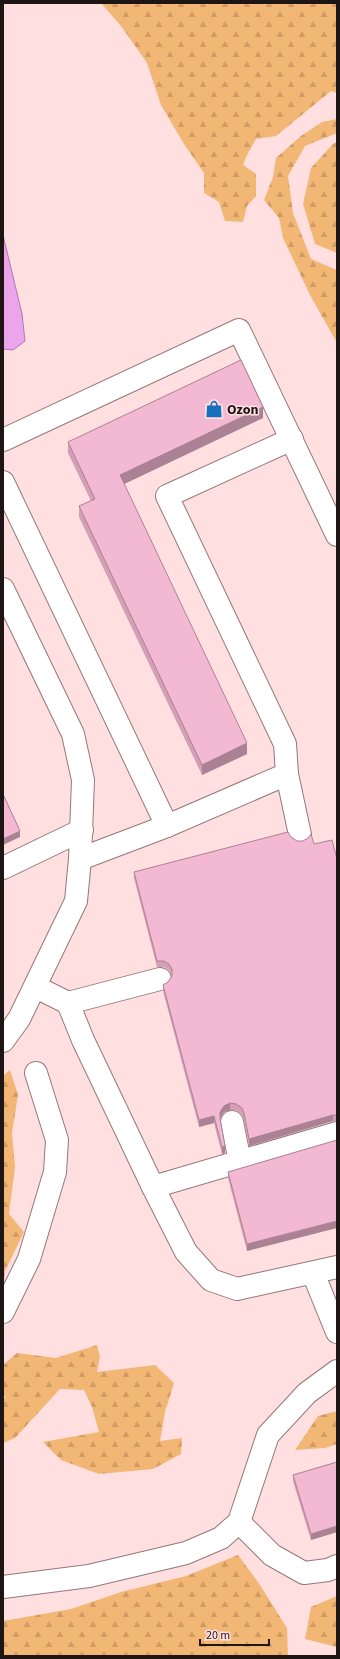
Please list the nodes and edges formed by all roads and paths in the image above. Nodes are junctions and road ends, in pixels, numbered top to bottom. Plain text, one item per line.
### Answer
1 (292, 439) junction
2 (3, 440) edge
3 (3, 482) edge
4 (337, 535) edge
5 (3, 588) edge
6 (287, 774) junction
7 (167, 826) junction
8 (82, 830) junction
9 (300, 835) dead end
10 (80, 860) junction
11 (3, 868) edge
12 (160, 979) dead end
13 (36, 987) junction
14 (68, 1003) junction
15 (3, 1041) edge
16 (36, 1073) dead end
17 (232, 1122) dead end
18 (337, 1133) edge
19 (240, 1162) junction
20 (153, 1187) junction
21 (337, 1267) edge
22 (313, 1272) junction
23 (3, 1312) edge
24 (337, 1332) edge
25 (337, 1371) edge
26 (239, 1522) junction
27 (337, 1566) edge
28 (3, 1587) edge

1 - 2 lane
1 - 4 lane
1 - 6 lane
3 - 7 lane
5 - 8 lane
6 - 7 lane
6 - 9 lane
7 - 10 lane
8 - 10 lane
8 - 11 lane
10 - 13 lane
12 - 14 lane
13 - 14 lane
13 - 15 lane
14 - 20 lane
16 - 23 lane
17 - 19 lane
18 - 19 lane
19 - 20 lane
20 - 22 lane
21 - 22 lane
22 - 24 lane
25 - 26 lane
26 - 27 lane
26 - 28 lane

